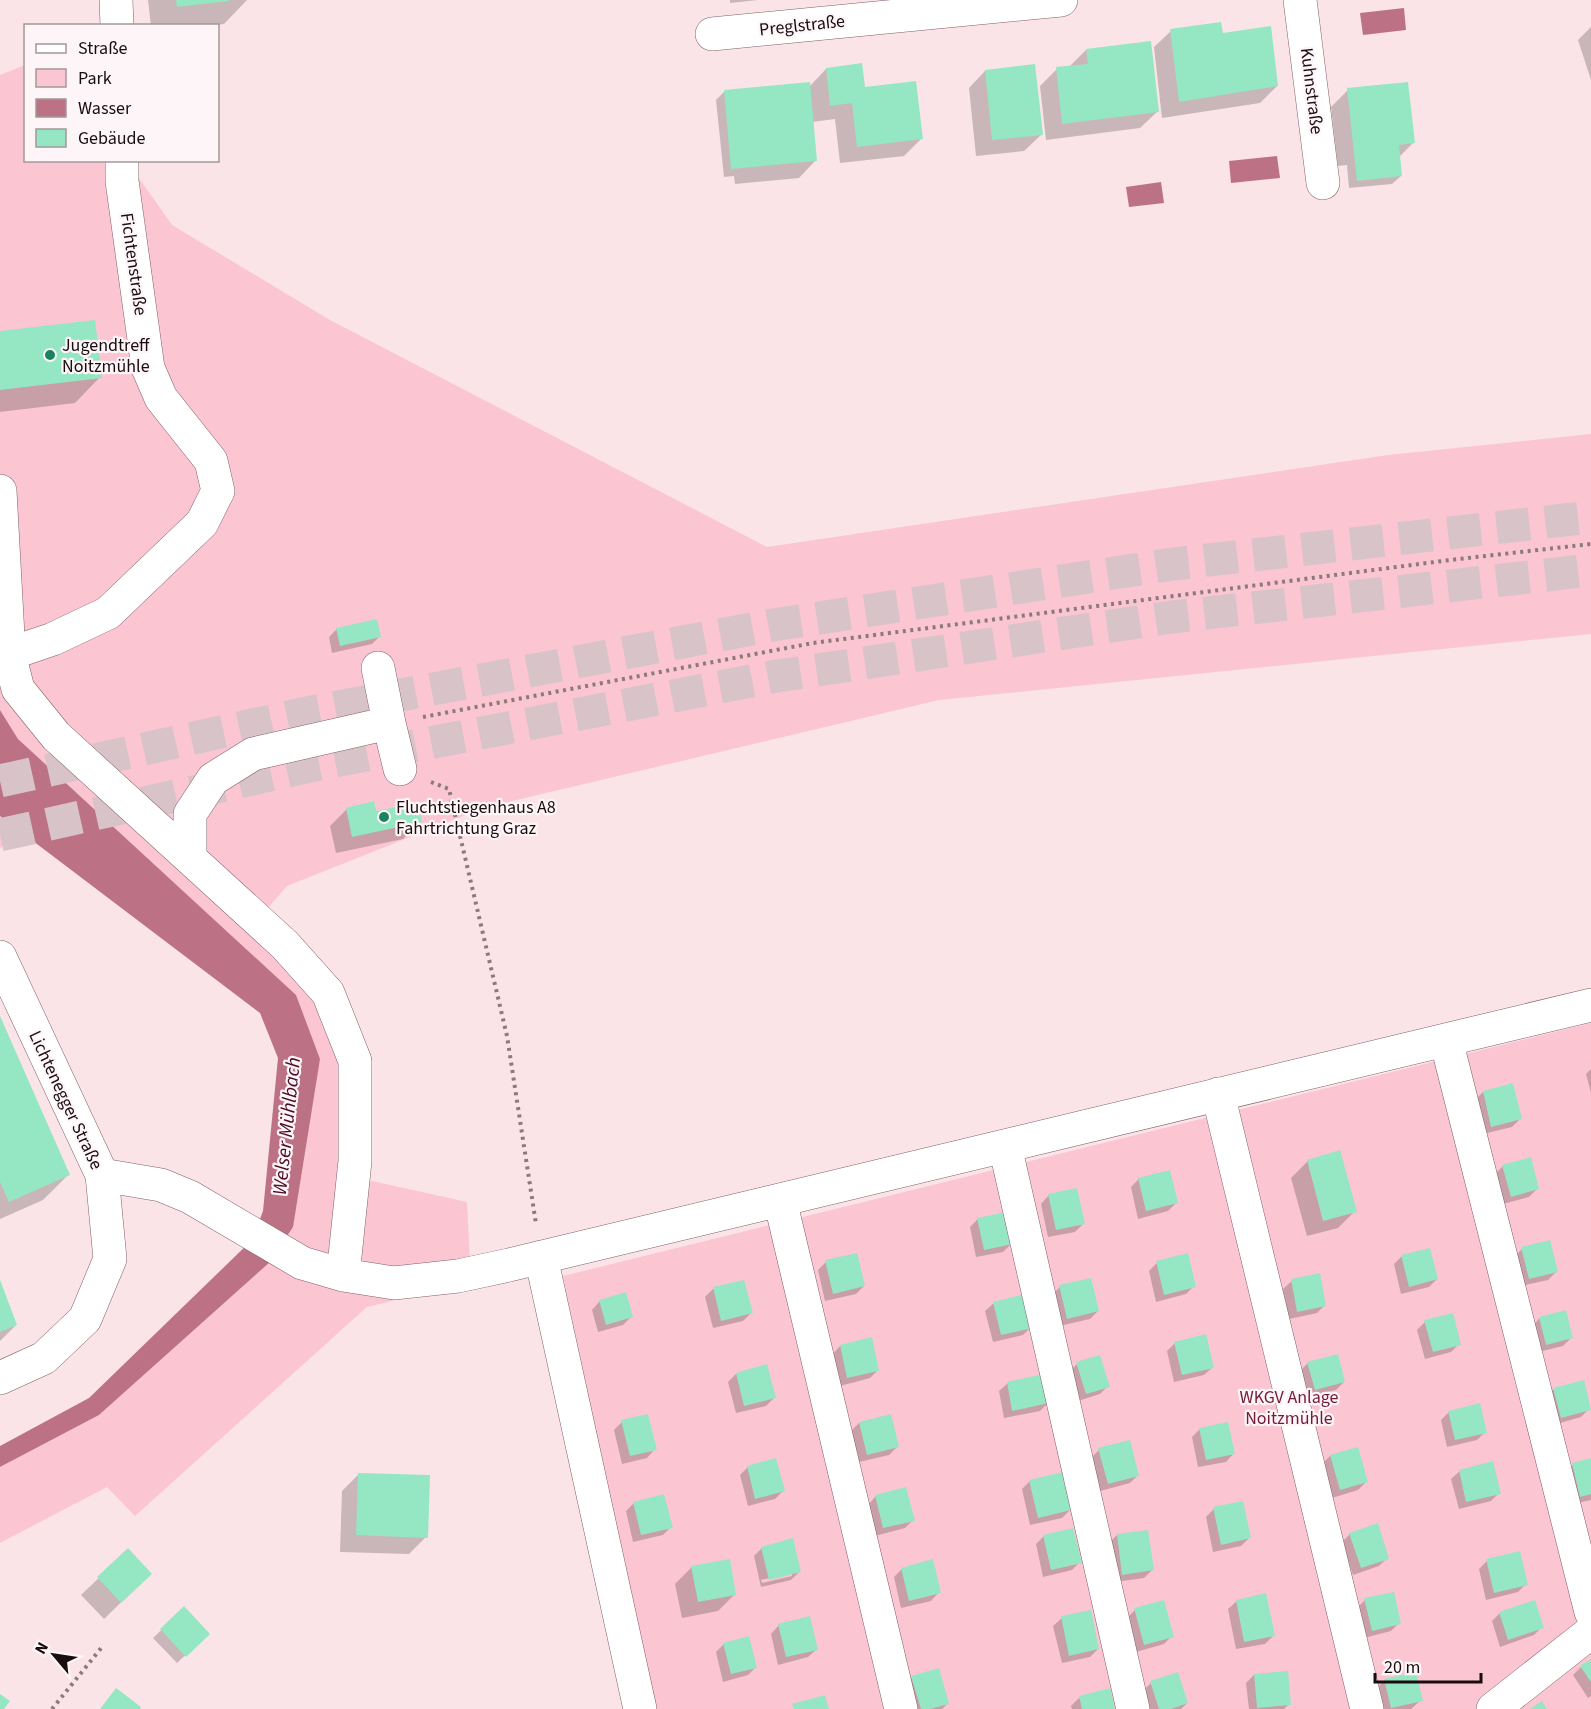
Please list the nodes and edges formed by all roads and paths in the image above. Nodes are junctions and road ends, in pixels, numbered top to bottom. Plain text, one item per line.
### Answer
1 (116, 0) edge
2 (1061, 0) edge
3 (1300, 0) edge
4 (890, 8) edge
5 (117, 24) edge
6 (712, 34) dead end
7 (122, 162) edge
8 (1323, 183) dead end
9 (0, 491) edge
10 (1591, 544) edge
11 (9, 654) junction
12 (378, 668) dead end
13 (389, 723) junction
14 (400, 769) joint
15 (190, 858) junction
16 (0, 957) edge
17 (1591, 1005) edge
18 (1446, 1040) junction
19 (1218, 1094) junction
20 (1005, 1146) junction
21 (102, 1175) junction
22 (780, 1200) junction
23 (541, 1257) junction
24 (343, 1275) junction
25 (0, 1378) edge
26 (1591, 1612) edge
27 (1591, 1632) edge
28 (102, 1647) dead end
29 (52, 1709) edge
30 (640, 1709) edge
31 (902, 1709) edge
32 (1134, 1709) edge
33 (1367, 1709) edge
34 (1493, 1709) edge

1 - 5 street
2 - 4 street, Preglstraße
3 - 8 street, Kuhnstraße
4 - 6 street, Preglstraße
7 - 11 street, Fichtenstraße
9 - 11 street
10 - 13 path
11 - 15 street
12 - 13 street
13 - 14 street
13 - 15 street
14 - 23 path
15 - 24 street
16 - 21 street, Lichtenegger Straße
17 - 18 street
18 - 19 street
18 - 26 street
19 - 20 street
19 - 33 street
20 - 22 street
20 - 32 street
21 - 24 street
21 - 25 street, Lichtenegger Straße
22 - 23 street
22 - 31 street
23 - 24 street
23 - 30 street
27 - 34 street
28 - 29 path

